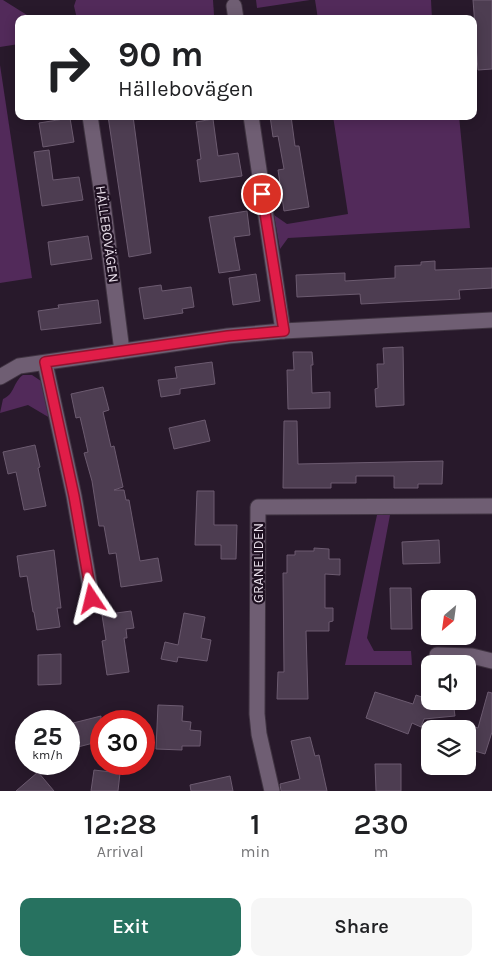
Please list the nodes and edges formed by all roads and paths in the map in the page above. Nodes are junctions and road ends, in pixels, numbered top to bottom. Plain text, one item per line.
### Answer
1 (91, 120) edge
2 (251, 120) edge
3 (492, 320) edge
4 (284, 331) junction
5 (122, 352) junction
6 (45, 362) junction
7 (0, 378) edge
8 (492, 506) edge
9 (92, 599) dead end
10 (476, 657) edge
11 (492, 662) edge
12 (272, 791) edge

1 - 5 street, HÄLLEBOVÄGEN
2 - 4 street
3 - 4 street
4 - 5 street
5 - 6 street
6 - 7 street
6 - 9 street
8 - 12 street, GRANELIDEN
10 - 11 street

